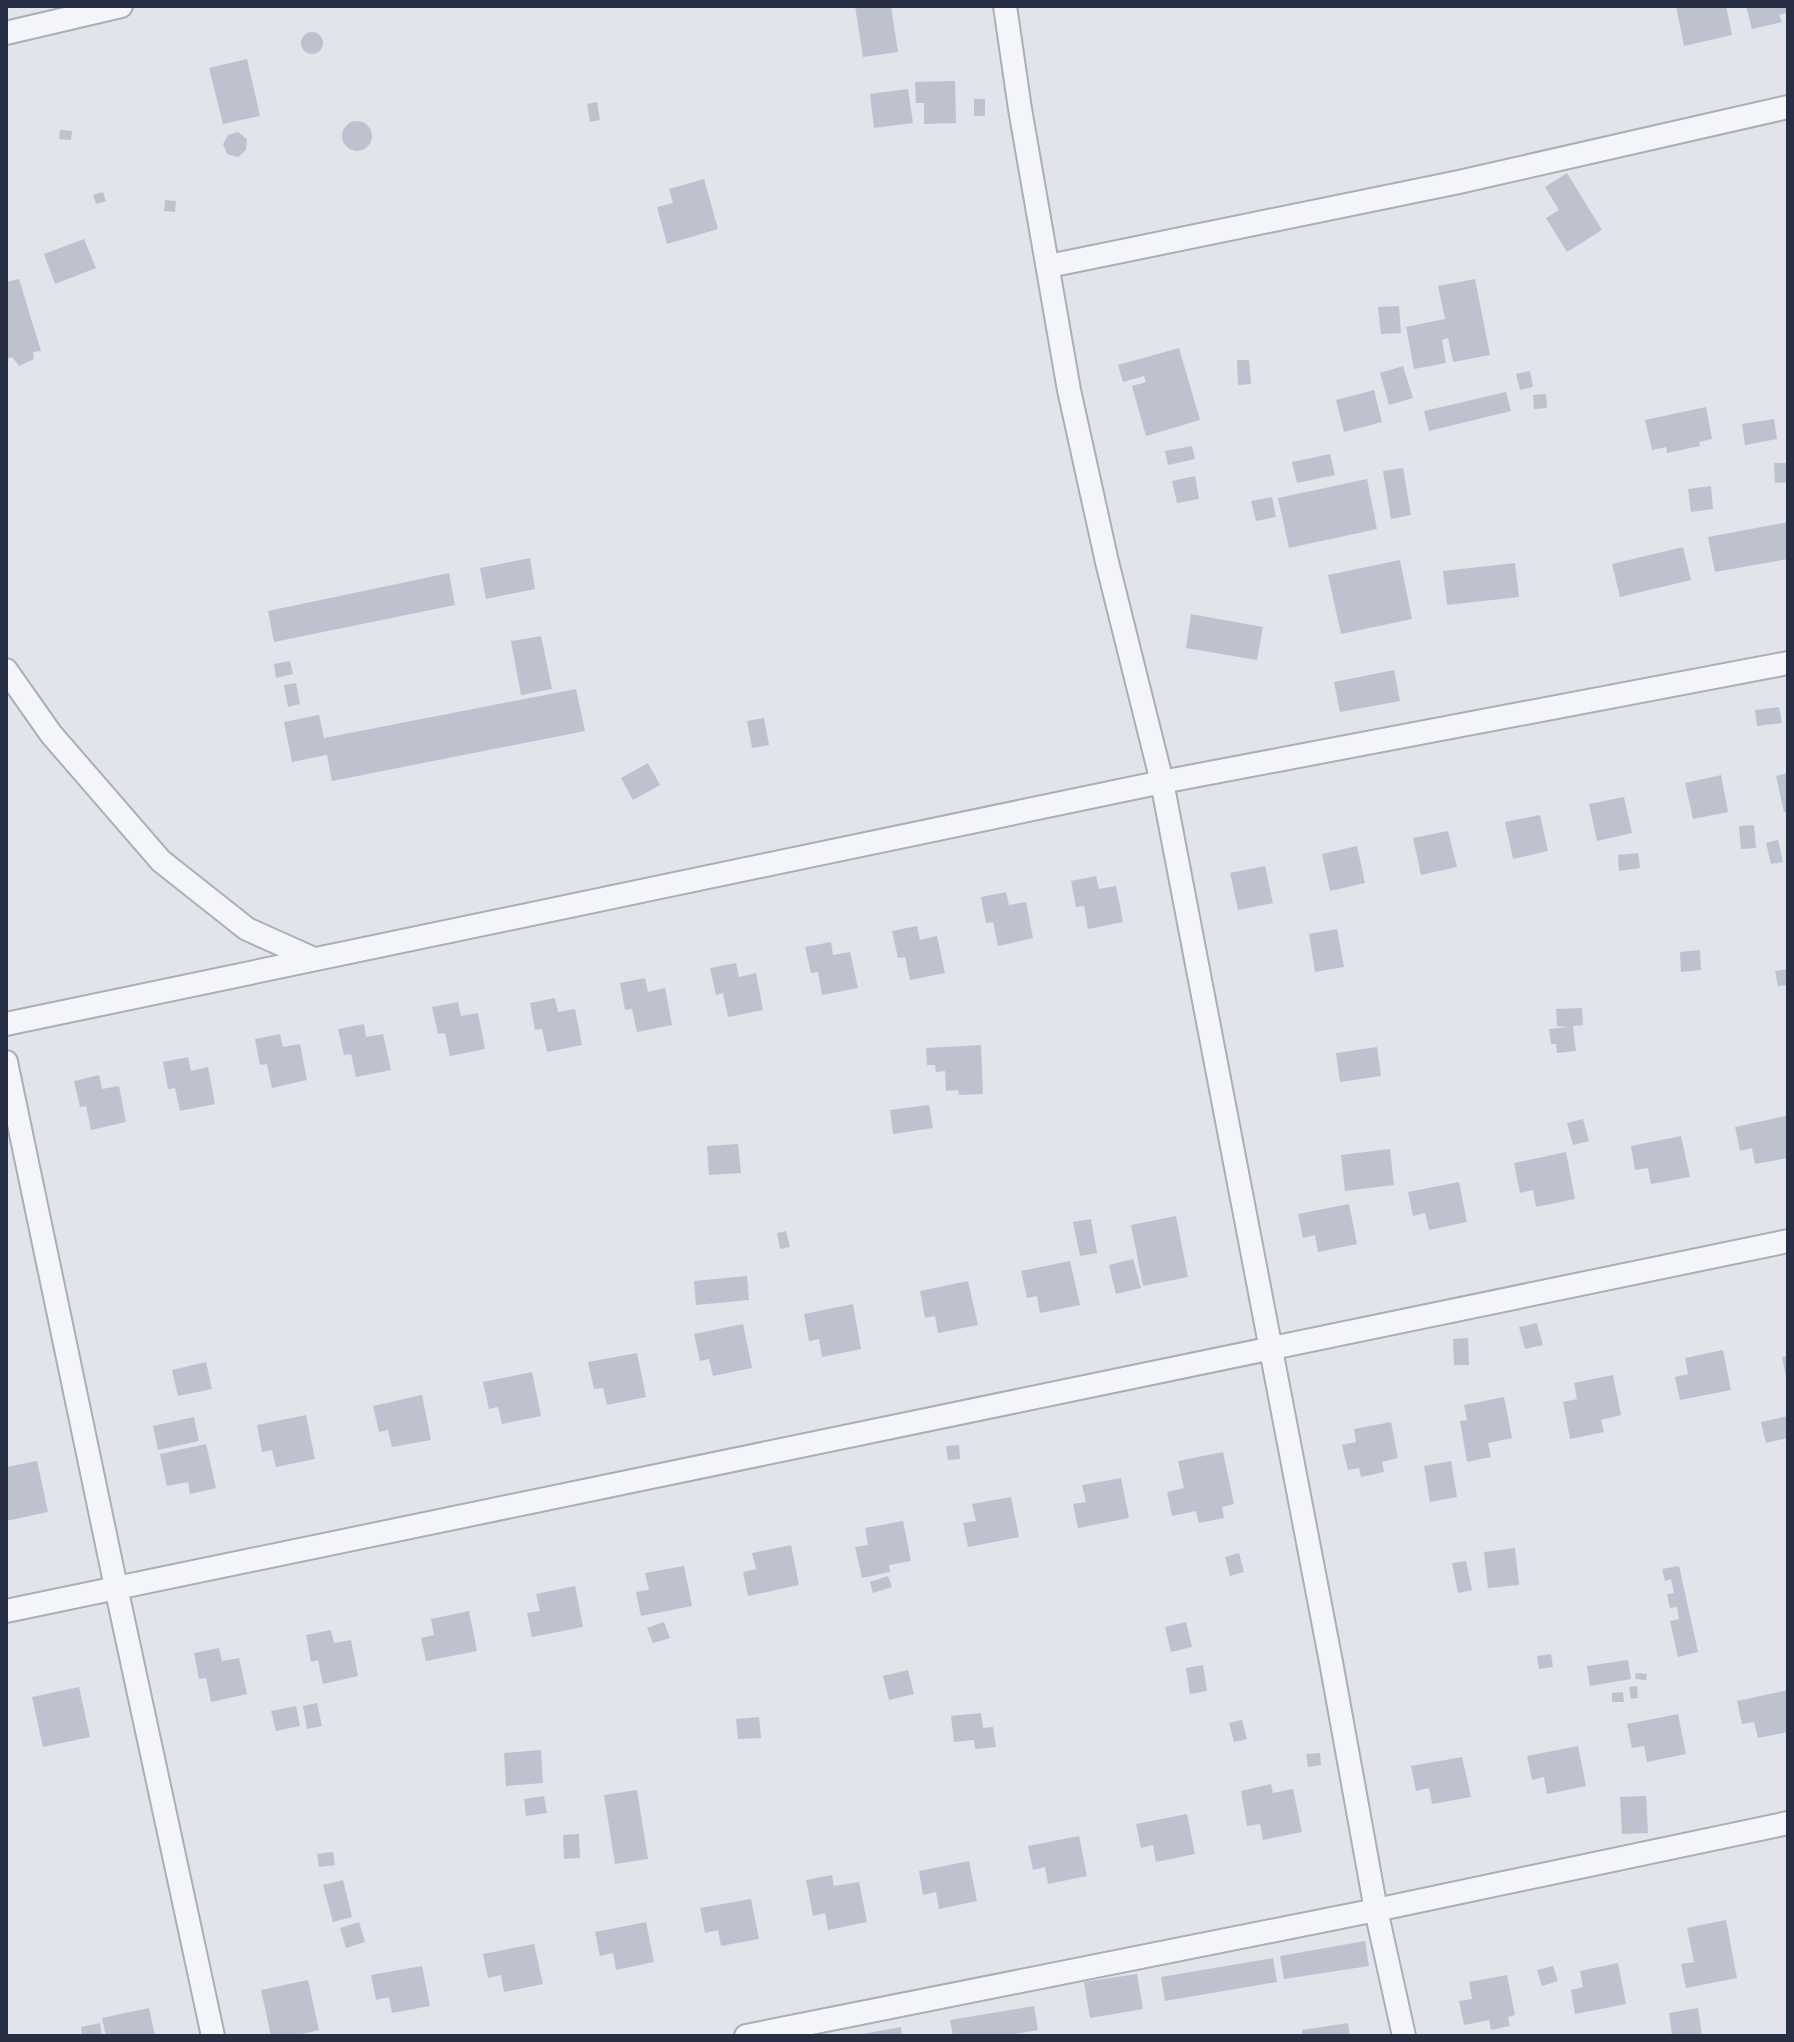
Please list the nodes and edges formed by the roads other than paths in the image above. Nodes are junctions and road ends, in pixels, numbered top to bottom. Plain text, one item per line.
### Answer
1 (121, 6) edge
2 (1005, 6) edge
3 (6, 33) edge
4 (1788, 107) edge
5 (1049, 266) junction
6 (1788, 663) edge
7 (6, 670) edge
8 (1162, 782) junction
9 (314, 959) junction
10 (6, 1024) edge
11 (6, 1062) edge
12 (1788, 1241) edge
13 (1270, 1347) junction
14 (116, 1587) junction
15 (6, 1611) edge
16 (1788, 1823) edge
17 (1376, 1910) junction
18 (213, 2036) edge
19 (746, 2036) edge
20 (1404, 2036) edge

1 - 3 street
2 - 5 street
4 - 5 street
5 - 8 street
6 - 8 street
7 - 9 street
8 - 9 street
8 - 13 street
9 - 10 street
11 - 14 street
12 - 13 street
13 - 14 street
13 - 17 street
14 - 15 street
14 - 18 street
16 - 17 street
17 - 19 street
17 - 20 street

